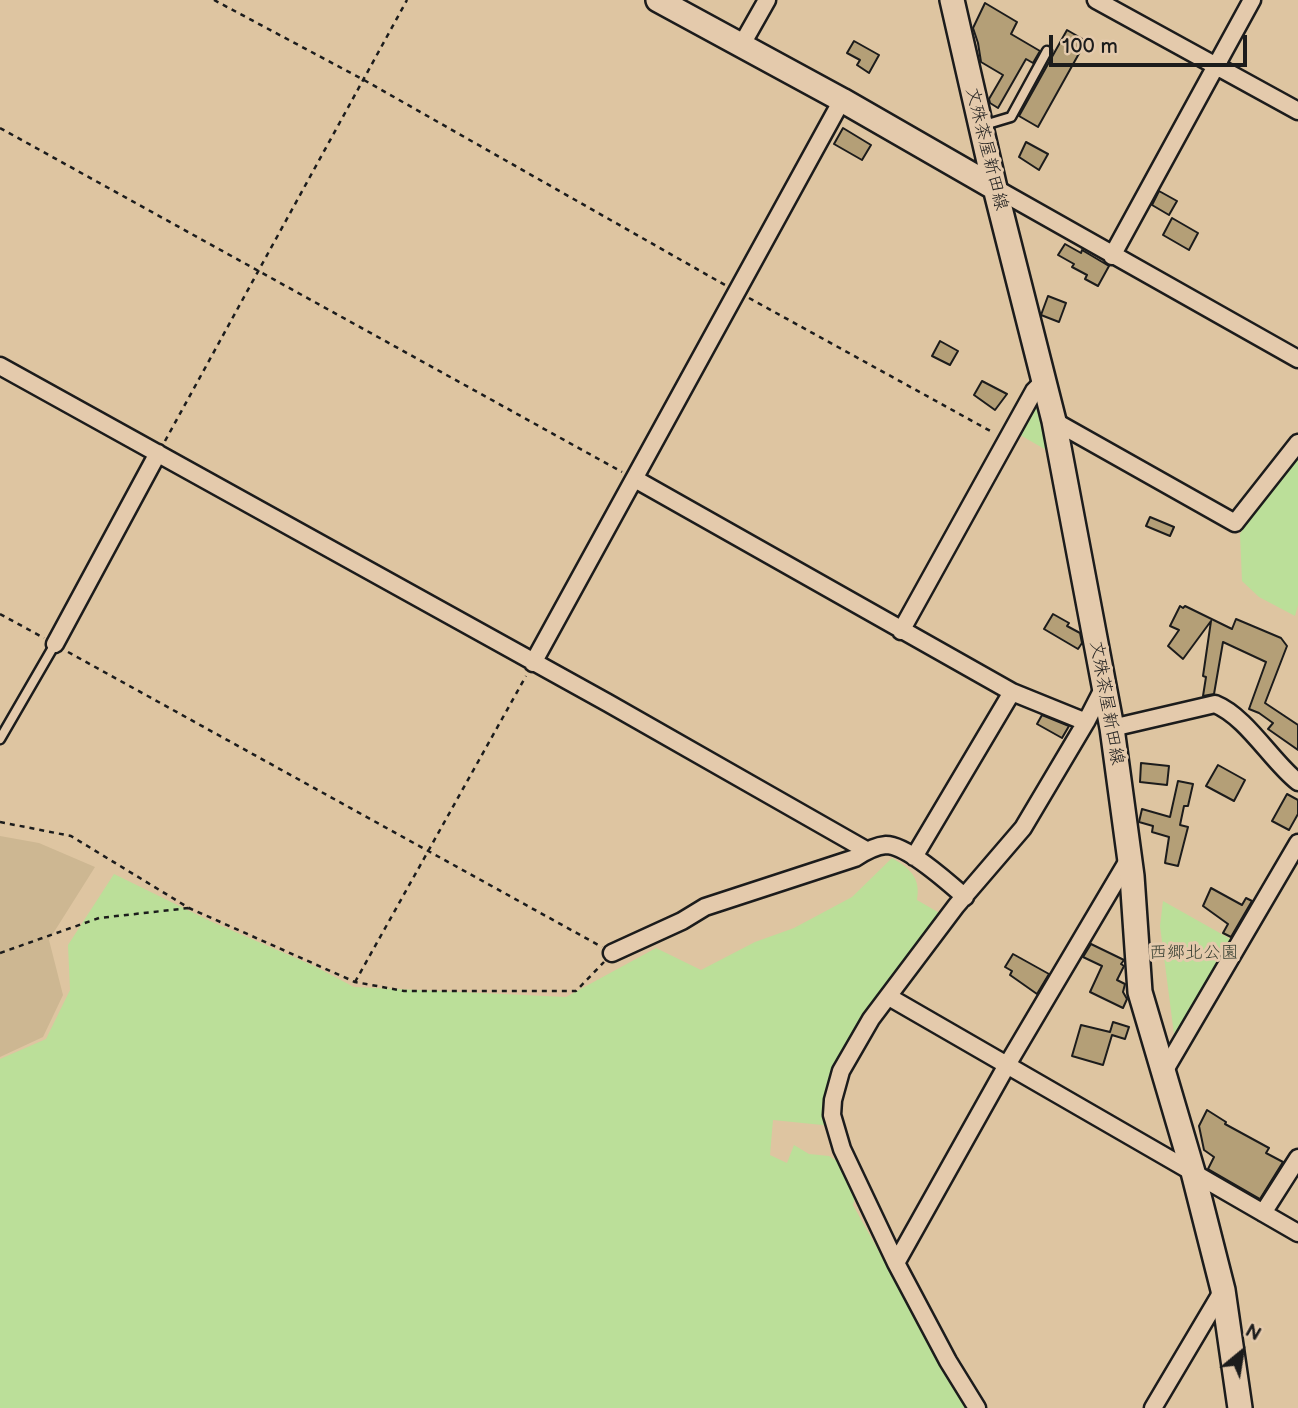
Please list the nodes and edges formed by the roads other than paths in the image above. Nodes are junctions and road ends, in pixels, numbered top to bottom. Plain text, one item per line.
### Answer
1 (658, 0) edge
2 (767, 0) edge
3 (952, 0) edge
4 (1096, 0) edge
5 (1252, 0) edge
6 (741, 46) junction
7 (1047, 51) dead end
8 (1215, 67) junction
9 (842, 100) junction
10 (1298, 111) edge
11 (980, 126) junction
12 (995, 188) junction
13 (1112, 256) junction
14 (1298, 359) edge
15 (0, 366) edge
16 (1044, 381) junction
17 (1054, 421) junction
18 (1298, 443) edge
19 (158, 453) junction
20 (635, 479) junction
21 (901, 631) junction
22 (55, 644) joint
23 (533, 663) junction
24 (1104, 687) junction
25 (1012, 692) junction
26 (1086, 722) junction
27 (1112, 728) junction
28 (0, 738) edge
29 (1298, 782) edge
30 (1298, 843) edge
31 (866, 850) junction
32 (914, 857) junction
33 (1130, 857) junction
34 (965, 897) junction
35 (612, 953) road end
36 (889, 997) junction
37 (1007, 1065) junction
38 (1165, 1070) junction
39 (1298, 1158) edge
40 (1193, 1172) junction
41 (1263, 1213) junction
42 (1298, 1233) edge
43 (896, 1263) junction
44 (1223, 1290) junction
45 (977, 1408) edge
46 (1153, 1408) edge
47 (1240, 1408) edge

1 - 6 main road
2 - 6 street
3 - 11 main road, 文殊茶屋新田線
4 - 8 street
5 - 8 street
6 - 9 main road
7 - 11 lane
8 - 10 street
8 - 13 street
9 - 12 main road
9 - 20 street
11 - 12 main road, 文殊茶屋新田線
12 - 13 street
12 - 16 main road, 文殊茶屋新田線
13 - 14 street
15 - 19 street
16 - 17 main road, 文殊茶屋新田線
16 - 21 street
17 - 18 street
17 - 24 main road, 文殊茶屋新田線
19 - 22 street
19 - 23 street
20 - 21 street
20 - 23 street
21 - 25 street
22 - 28 lane
23 - 31 street
24 - 26 street
24 - 27 main road, 文殊茶屋新田線
25 - 26 street
25 - 32 street
26 - 34 street
27 - 29 street
27 - 33 main road, 文殊茶屋新田線
30 - 38 street
31 - 32 street
31 - 35 street
32 - 34 street
33 - 37 street
33 - 38 main road, 文殊茶屋新田線
34 - 36 street
36 - 37 street
36 - 43 street
37 - 40 street
37 - 43 street
38 - 40 main road, 文殊茶屋新田線
39 - 41 street
40 - 41 street
40 - 44 main road, 文殊茶屋新田線
41 - 42 street
43 - 45 street
44 - 46 street
44 - 47 main road, 文殊茶屋新田線

